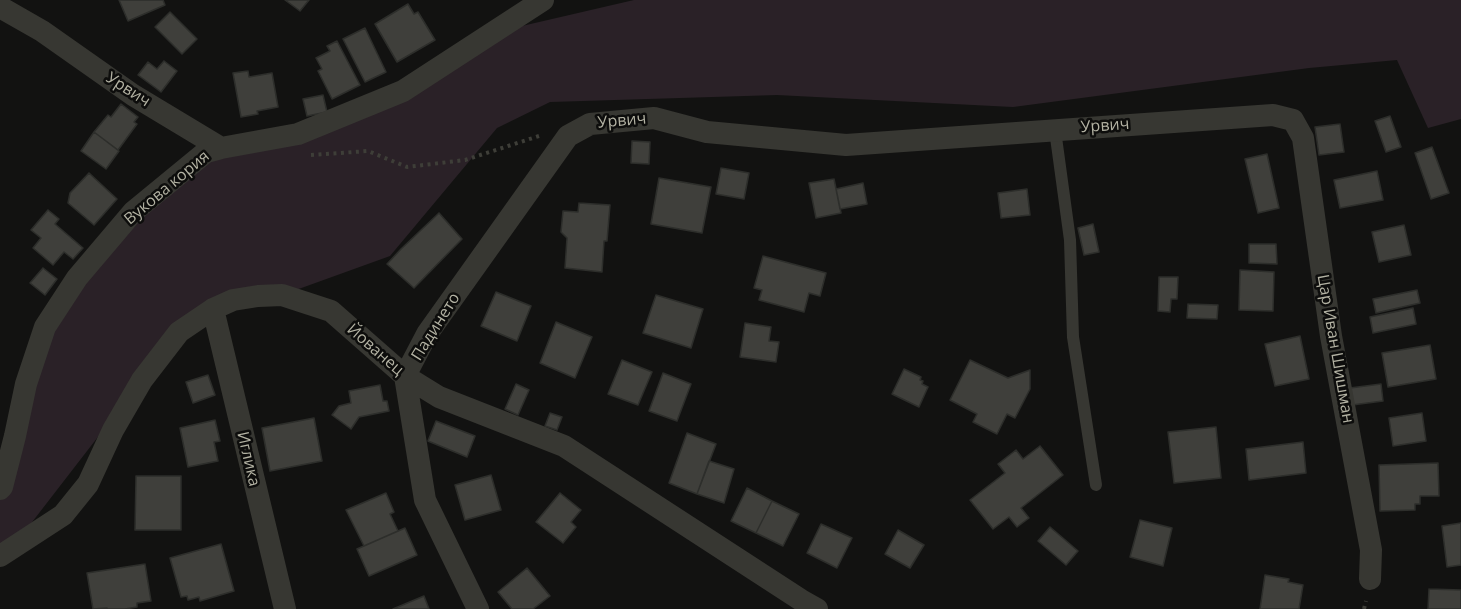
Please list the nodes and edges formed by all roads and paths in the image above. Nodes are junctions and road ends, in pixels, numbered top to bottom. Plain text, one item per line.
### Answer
1 (543, 0) edge
2 (0, 7) edge
3 (1293, 120) joint
4 (1055, 130) junction
5 (568, 136) junction
6 (221, 147) junction
7 (304, 155) dead end
8 (213, 309) junction
9 (405, 376) junction
10 (1095, 485) dead end
11 (0, 489) edge
12 (0, 556) edge
13 (1370, 579) dead end
14 (285, 609) edge
15 (478, 609) edge
16 (817, 609) edge

1 - 6 street, Вукова кория
2 - 6 street, Урвич
3 - 4 street, Урвич
3 - 13 street, Цар Иван Шишман
4 - 5 street, Урвич
4 - 10 lane
5 - 7 path
5 - 9 street, Падинето
6 - 11 street, Вукова кория
8 - 9 street, Йованец
8 - 12 street, Йованец
8 - 14 street, Иглика
9 - 15 street, Падинето
9 - 16 street, Йованец

